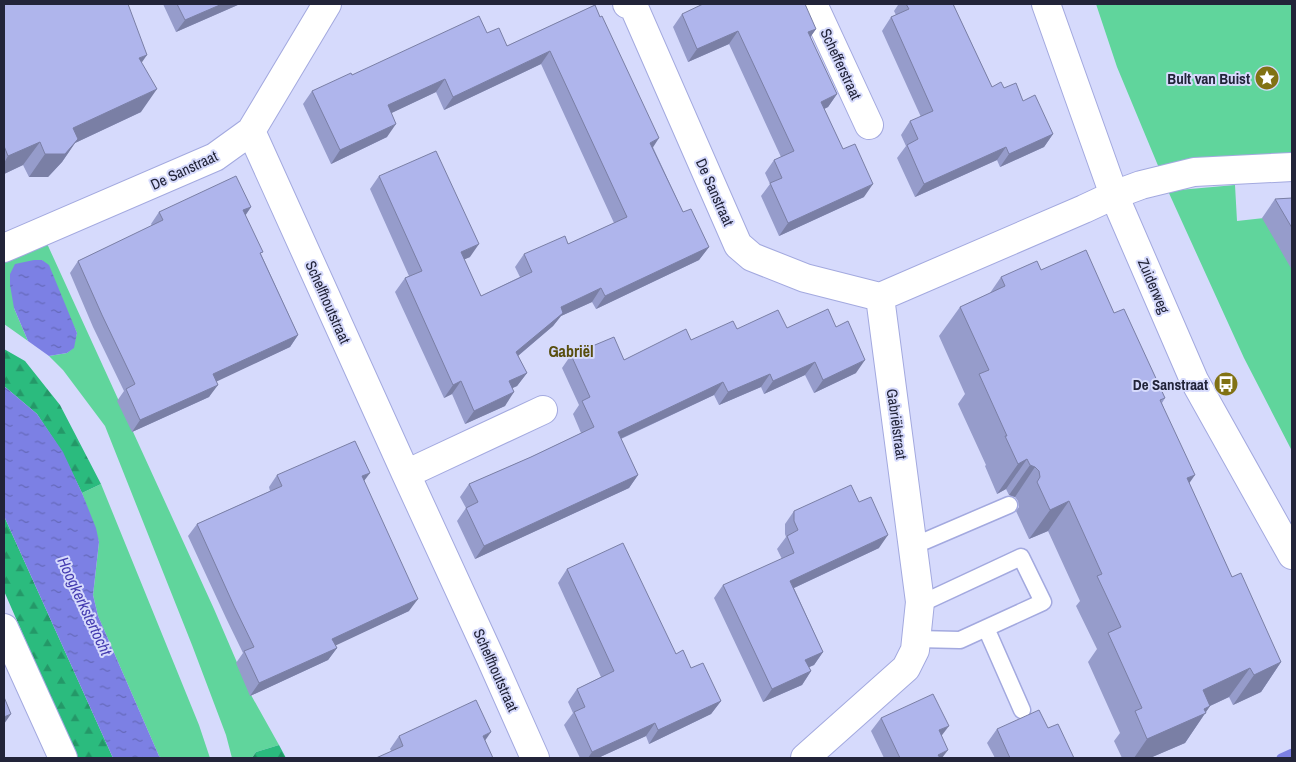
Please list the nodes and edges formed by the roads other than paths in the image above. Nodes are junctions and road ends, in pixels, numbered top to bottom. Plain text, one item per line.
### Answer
1 (328, 4) edge
2 (632, 4) edge
3 (813, 4) edge
4 (1046, 4) edge
5 (869, 125) dead end
6 (251, 131) junction
7 (1292, 167) edge
8 (1114, 195) junction
9 (4, 248) edge
10 (880, 297) junction
11 (543, 410) dead end
12 (406, 474) junction
13 (1009, 505) dead end
14 (912, 543) junction
15 (1292, 555) edge
16 (920, 602) junction
17 (4, 628) edge
18 (986, 628) junction
19 (917, 638) junction
20 (1022, 710) dead end
21 (63, 758) edge
22 (535, 758) edge
23 (805, 758) edge

1 - 6 street, De Sanstraat
2 - 10 street, De Sanstraat
3 - 5 street, Schefferstraat
4 - 8 street, Zuiderweg
6 - 9 street, De Sanstraat
6 - 12 street, Schelfhoutstraat
7 - 8 street
8 - 10 street
8 - 15 street, Zuiderweg
10 - 14 street, Gabriëlstraat
11 - 12 street
12 - 22 street, Schelfhoutstraat
13 - 14 lane
14 - 16 street, Gabriëlstraat
16 - 18 lane
16 - 19 street, Gabriëlstraat
17 - 21 street
18 - 19 lane
18 - 20 lane
19 - 23 street, Gabriëlstraat

